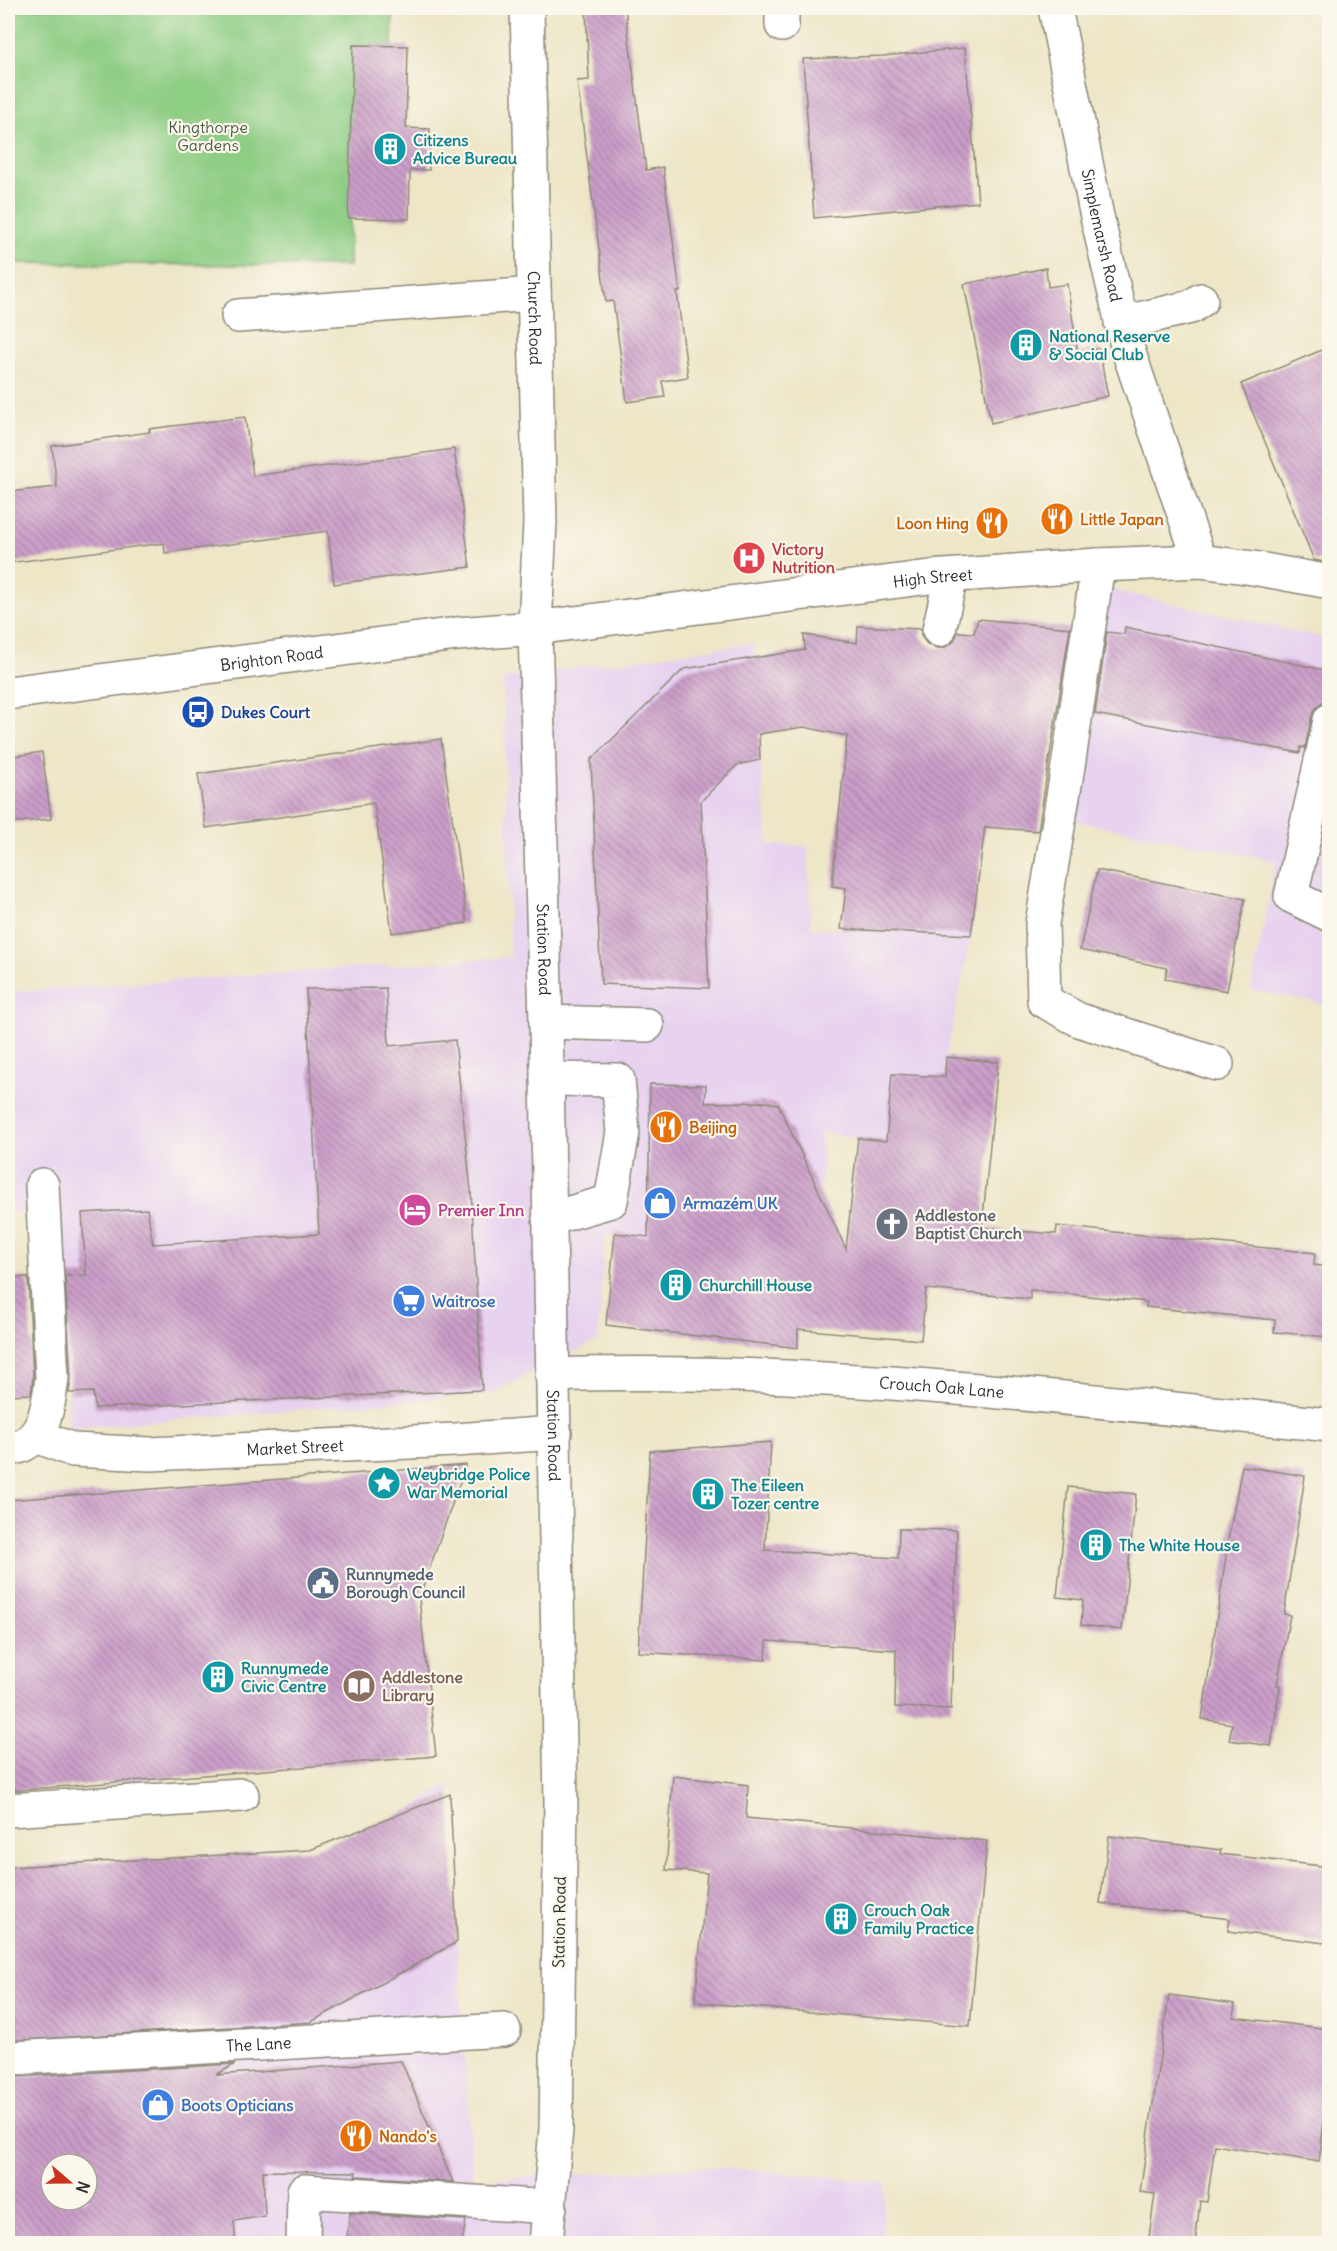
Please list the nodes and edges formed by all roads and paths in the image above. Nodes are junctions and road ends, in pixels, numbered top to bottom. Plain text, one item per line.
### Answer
1 (527, 8) edge
2 (1055, 8) edge
3 (534, 294) junction
4 (1201, 300) dead end
5 (238, 316) dead end
6 (1121, 323) junction
7 (1200, 561) junction
8 (1098, 565) junction
9 (951, 576) junction
10 (1329, 582) edge
11 (535, 628) junction
12 (939, 630) dead end
13 (8, 693) edge
14 (1329, 720) edge
15 (1329, 915) edge
16 (546, 1022) junction
17 (647, 1025) dead end
18 (1217, 1064) dead end
19 (547, 1079) junction
20 (42, 1185) dead end
21 (549, 1219) junction
22 (552, 1375) junction
23 (1329, 1425) edge
24 (555, 1433) junction
25 (37, 1436) junction
26 (8, 1449) edge
27 (242, 1795) dead end
28 (8, 1810) edge
29 (504, 2030) dead end
30 (13, 2058) dead end
31 (550, 2206) junction
32 (303, 2244) edge
33 (546, 2244) edge

1 - 3 main road, Church Road
2 - 6 main road, Simplemarsh Road
3 - 5 main road
3 - 11 main road, Church Road
4 - 6 main road
6 - 7 main road, Simplemarsh Road
7 - 8 main road, High Street
7 - 10 main road, High Street
8 - 9 main road, High Street
8 - 18 main road
9 - 11 main road, High Street
9 - 12 main road
11 - 13 main road, Brighton Road
11 - 16 main road, Station Road
14 - 15 main road
16 - 17 main road
16 - 19 main road, Station Road
19 - 21 main road, Station Road
19 - 21 main road
20 - 25 main road
21 - 22 main road, Station Road
22 - 23 main road, Crouch Oak Lane
22 - 24 main road, Station Road
24 - 25 main road, Market Street
24 - 31 main road, Station Road
25 - 26 main road
27 - 28 main road
29 - 30 main road, The Lane
31 - 32 main road
31 - 33 main road, Station Road

